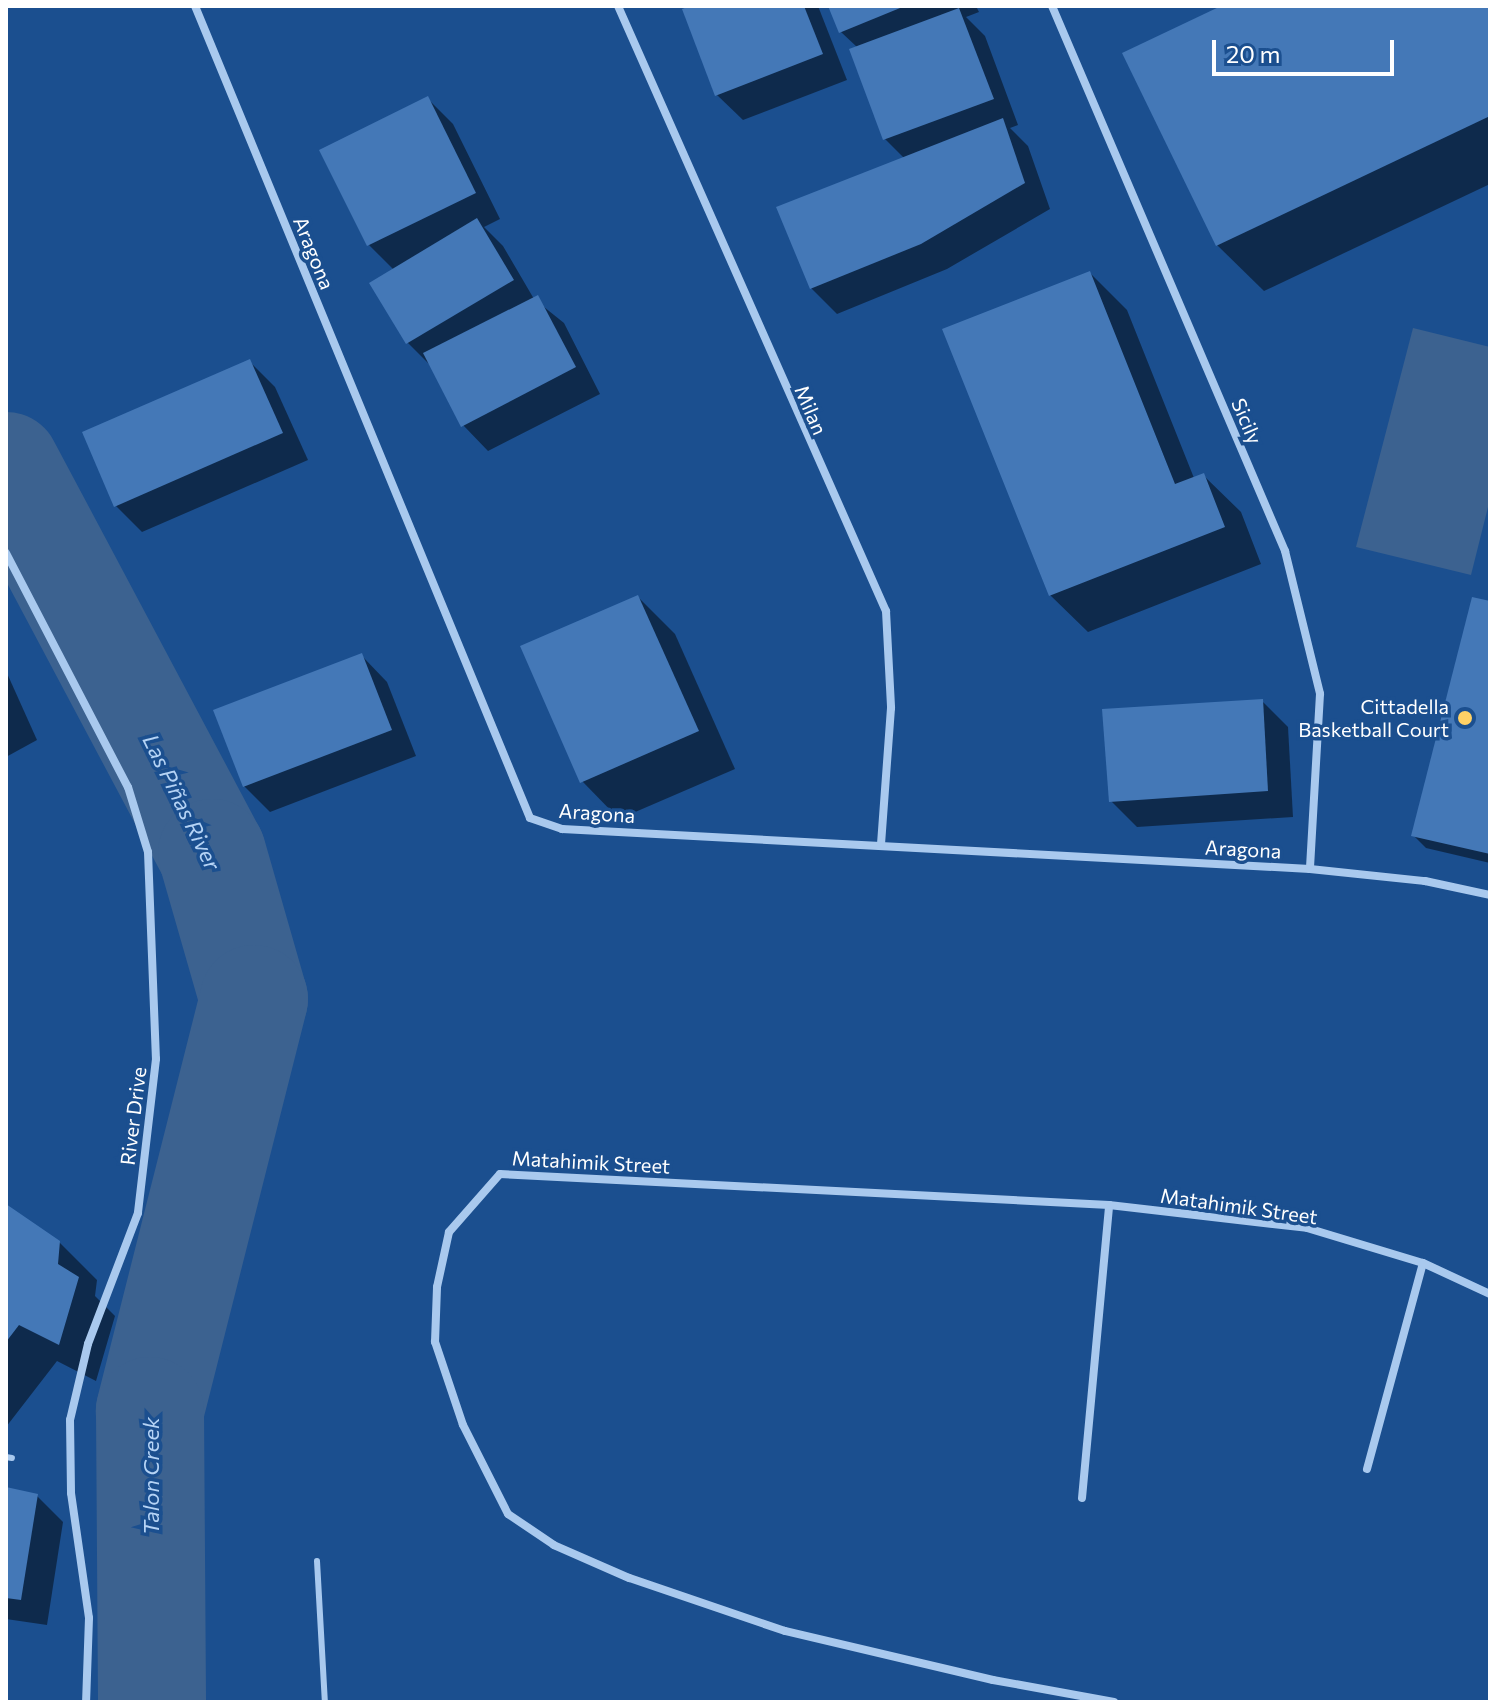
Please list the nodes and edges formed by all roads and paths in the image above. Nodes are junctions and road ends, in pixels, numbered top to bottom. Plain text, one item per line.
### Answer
1 (195, 6) edge
2 (618, 6) edge
3 (1052, 6) edge
4 (6, 553) edge
5 (881, 844) junction
6 (1310, 869) junction
7 (1490, 895) edge
8 (1109, 1205) junction
9 (1423, 1263) junction
10 (1490, 1294) edge
11 (1367, 1469) dead end
12 (1082, 1498) dead end
13 (317, 1561) dead end
14 (86, 1702) edge
15 (325, 1702) edge
16 (1114, 1702) edge

1 - 5 street, Aragona
2 - 5 street, Milan
3 - 6 street, Sicily
4 - 14 street, River Drive
5 - 6 street, Aragona
6 - 7 street, Aragona
8 - 9 street, Matahimik Street
8 - 12 street
8 - 16 street, Matahimik Street
9 - 10 street, Matahimik Street
9 - 11 street
13 - 15 lane

